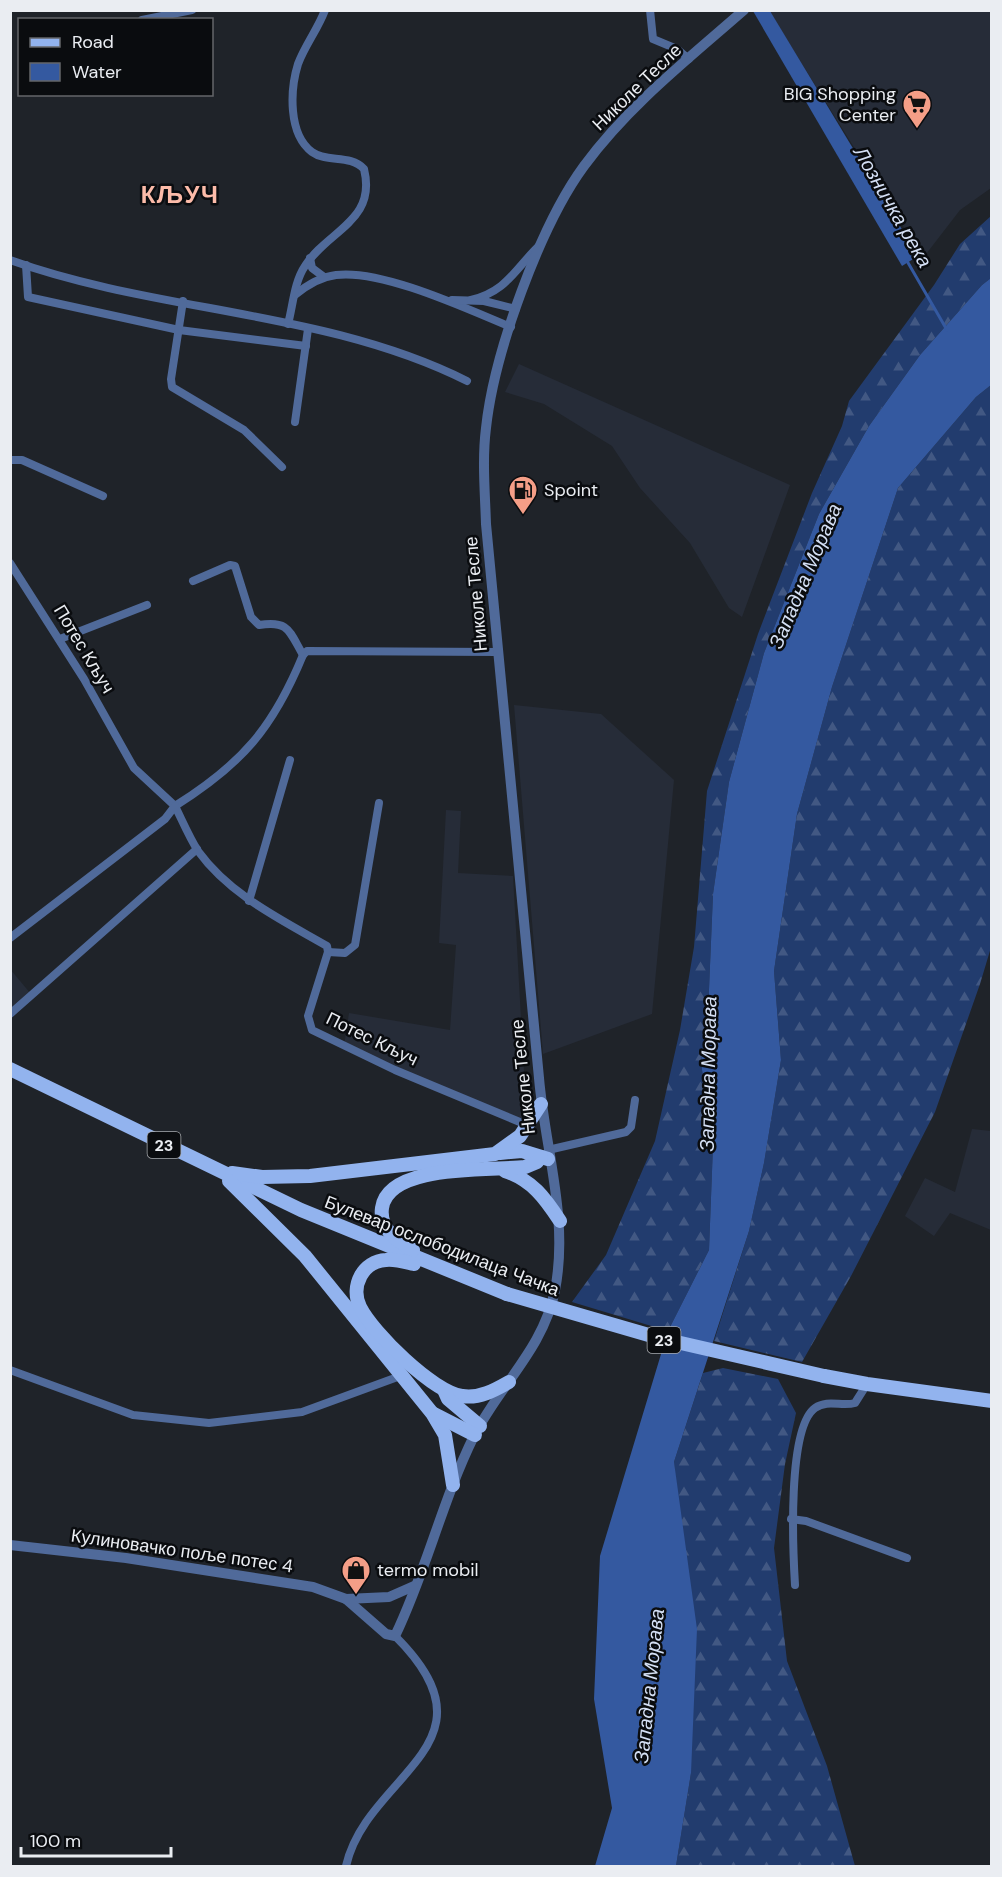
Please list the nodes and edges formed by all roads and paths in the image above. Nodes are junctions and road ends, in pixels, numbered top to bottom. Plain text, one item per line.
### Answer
1 (192, 10) edge
2 (326, 10) edge
3 (650, 10) edge
4 (741, 12) edge
5 (152, 18) edge
6 (689, 59) junction
7 (544, 240) junction
8 (310, 258) junction
9 (10, 260) edge
10 (26, 265) junction
11 (324, 277) junction
12 (296, 296) junction
13 (448, 300) junction
14 (471, 300) junction
15 (183, 302) junction
16 (516, 309) junction
17 (288, 324) junction
18 (511, 327) junction
19 (308, 329) junction
20 (179, 330) junction
21 (306, 346) junction
22 (467, 381) dead end
23 (295, 422) dead end
24 (10, 460) edge
25 (282, 467) dead end
26 (103, 496) dead end
27 (10, 563) edge
28 (193, 581) dead end
29 (147, 605) dead end
30 (60, 639) junction
31 (498, 652) junction
32 (303, 655) junction
33 (290, 760) dead end
34 (379, 803) dead end
35 (175, 806) junction
36 (197, 849) junction
37 (249, 901) junction
38 (10, 938) edge
39 (328, 952) junction
40 (10, 1014) edge
41 (10, 1069) edge
42 (635, 1100) dead end
43 (541, 1104) junction
44 (527, 1125) junction
45 (495, 1154) junction
46 (546, 1155) junction
47 (500, 1170) junction
48 (223, 1173) junction
49 (560, 1221) junction
50 (429, 1263) junction
51 (10, 1370) edge
52 (403, 1376) junction
53 (509, 1382) junction
54 (867, 1384) junction
55 (442, 1387) junction
56 (992, 1401) edge
57 (432, 1413) junction
58 (477, 1431) junction
59 (453, 1485) junction
60 (791, 1519) junction
61 (10, 1545) edge
62 (907, 1558) dead end
63 (795, 1585) dead end
64 (414, 1586) junction
65 (346, 1599) junction
66 (395, 1636) junction
67 (346, 1866) edge

1 - 5 street
2 - 8 street
3 - 6 street
4 - 6 street, Николе Тесле
6 - 7 street, Николе Тесле
7 - 14 street
7 - 16 street, Николе Тесле
8 - 11 street
8 - 12 street
9 - 10 street
10 - 15 street
10 - 20 street
11 - 12 street
11 - 13 street
12 - 17 street
13 - 14 street
13 - 18 street
14 - 16 street
15 - 17 street
15 - 20 street
16 - 18 street, Николе Тесле
17 - 19 street
18 - 31 street, Николе Тесле
19 - 21 street
19 - 22 street
20 - 21 street
20 - 25 street
21 - 23 street
24 - 26 street
27 - 30 street, Потес Кључ
28 - 32 street
29 - 30 street
30 - 35 street, Потес Кључ
31 - 32 street
31 - 43 street, Николе Тесле
32 - 35 street
33 - 37 street
34 - 39 street
35 - 36 street, Потес Кључ
35 - 38 street
36 - 37 street, Потес Кључ
36 - 40 street
37 - 39 street, Потес Кључ
39 - 44 street, Потес Кључ
41 - 48 main road, Булевар ослободилаца Чачка / 23
42 - 46 street
43 - 44 main road
43 - 46 street, Николе Тесле
44 - 45 main road
45 - 46 main road
45 - 48 main road
46 - 47 main road
46 - 49 street, Николе Тесле
47 - 49 main road
47 - 50 main road
48 - 50 main road, Булевар ослободилаца Чачка / 23
48 - 52 main road
49 - 53 street, Николе Тесле
50 - 54 main road, Булевар ослободилаца Чачка / 23, bridge
50 - 55 main road
51 - 52 street
52 - 57 main road
53 - 55 main road
53 - 58 street
54 - 56 main road, Булевар ослободилаца Чачка / 23
54 - 60 street
55 - 58 main road
57 - 58 main road
57 - 59 main road
58 - 59 street
59 - 64 street
60 - 62 street
60 - 63 street
61 - 65 street, Кулиновачко поље потес 4
64 - 65 street, Кулиновачко поље потес 4
64 - 66 street
65 - 66 street, Кулиновачко поље потес 4
66 - 67 street

